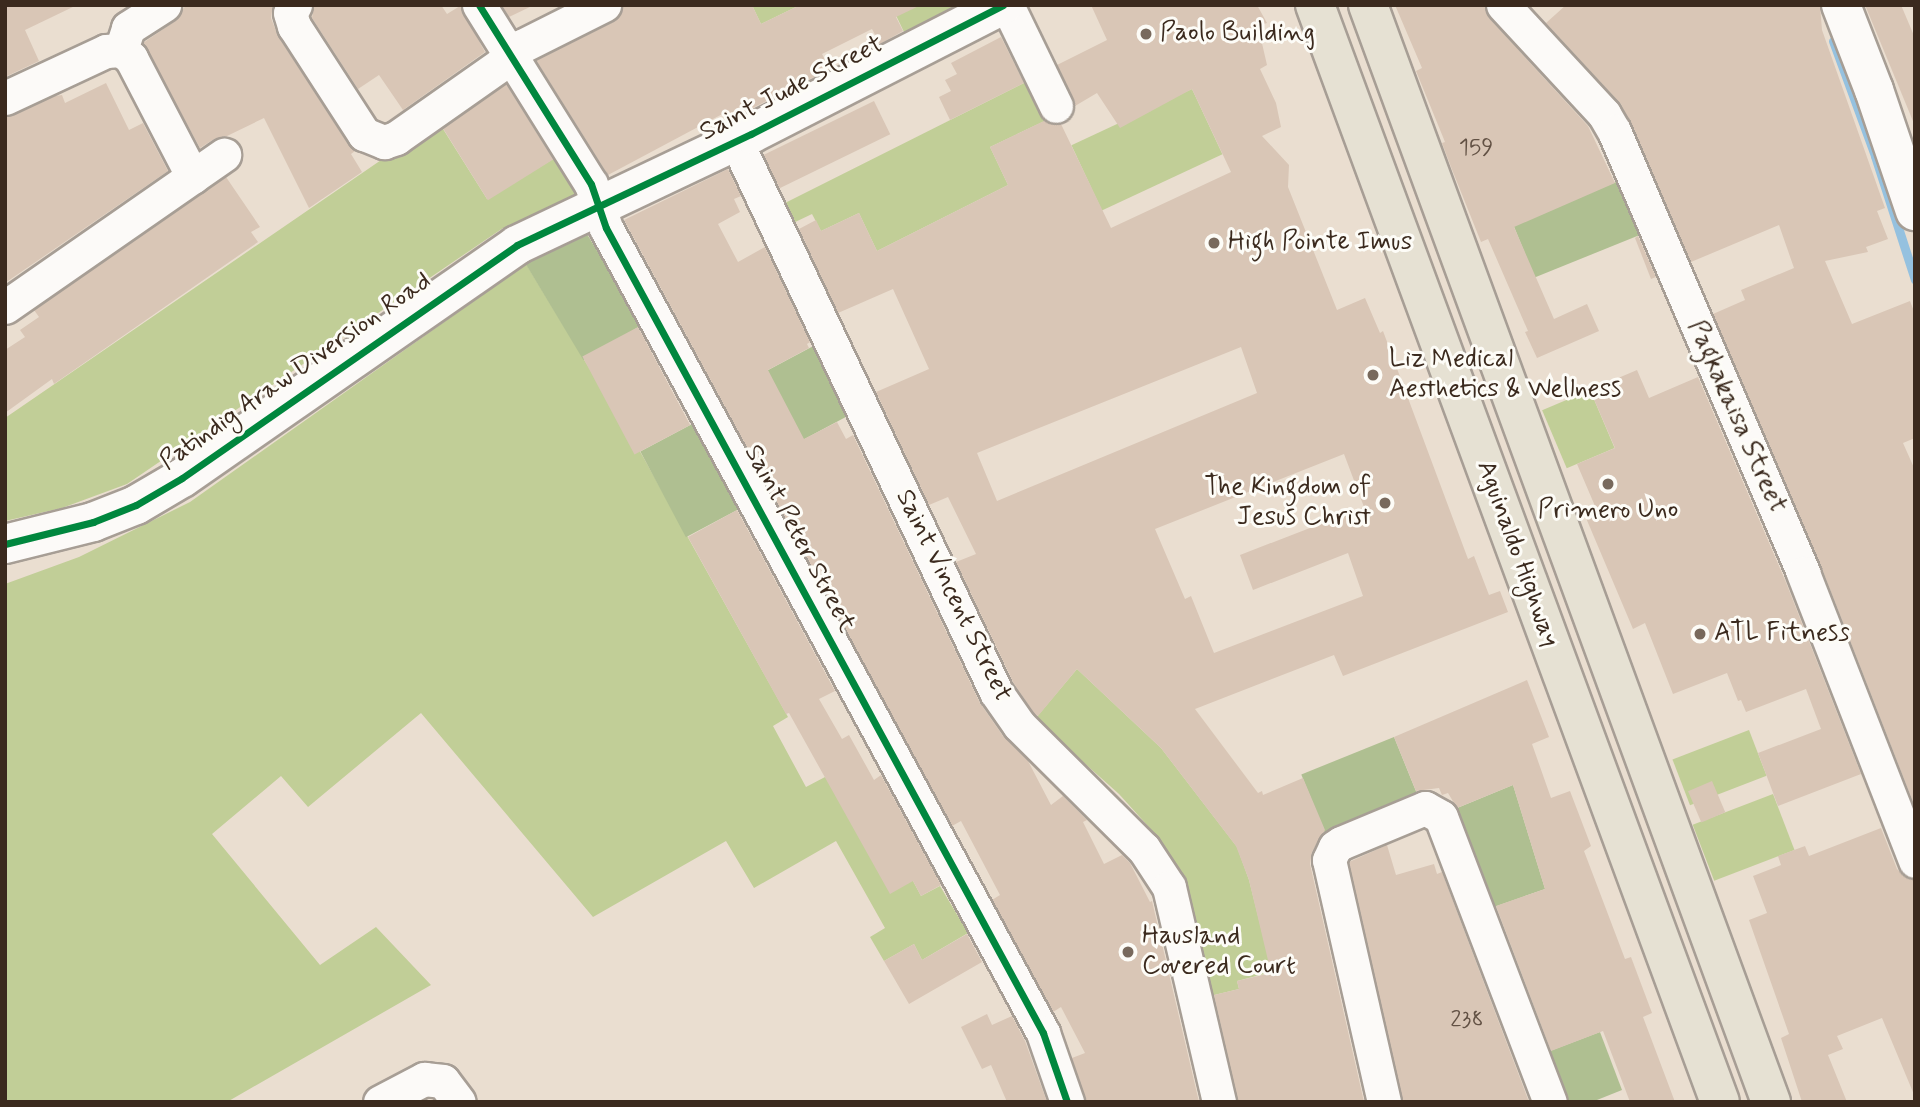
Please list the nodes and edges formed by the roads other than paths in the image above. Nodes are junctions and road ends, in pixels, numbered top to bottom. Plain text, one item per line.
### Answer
1 (164, 5) edge
2 (479, 5) edge
3 (604, 5) edge
4 (1005, 5) edge
5 (1315, 5) edge
6 (1368, 5) edge
7 (1503, 5) edge
8 (1841, 5) edge
9 (292, 9) edge
10 (121, 50) junction
11 (512, 55) junction
12 (5, 98) edge
13 (1056, 106) dead end
14 (736, 141) junction
15 (224, 155) dead end
16 (193, 177) junction
17 (1912, 195) edge
18 (598, 206) junction
19 (5, 307) edge
20 (5, 544) edge
21 (1915, 861) edge
22 (451, 1091) edge
23 (380, 1102) edge
24 (1067, 1102) edge
25 (1219, 1102) edge
26 (1384, 1102) edge
27 (1549, 1102) edge
28 (1720, 1102) edge
29 (1771, 1102) edge

1 - 10 street
2 - 11 street, Saint Peter Street
3 - 11 street
4 - 13 street
4 - 14 street, Saint Jude Street
5 - 28 highway, Aguinaldo Highway
6 - 29 highway, Aguinaldo Highway
7 - 21 street, Pagkakaisa Street
8 - 17 street
9 - 11 street
10 - 12 street
10 - 16 street
11 - 18 street, Saint Peter Street
14 - 18 street, Saint Jude Street
14 - 25 street, Saint Vincent Street
15 - 16 street
16 - 19 street
18 - 20 street, Patindig Araw Diversion Road
18 - 24 street, Saint Peter Street
22 - 23 street
26 - 27 street

